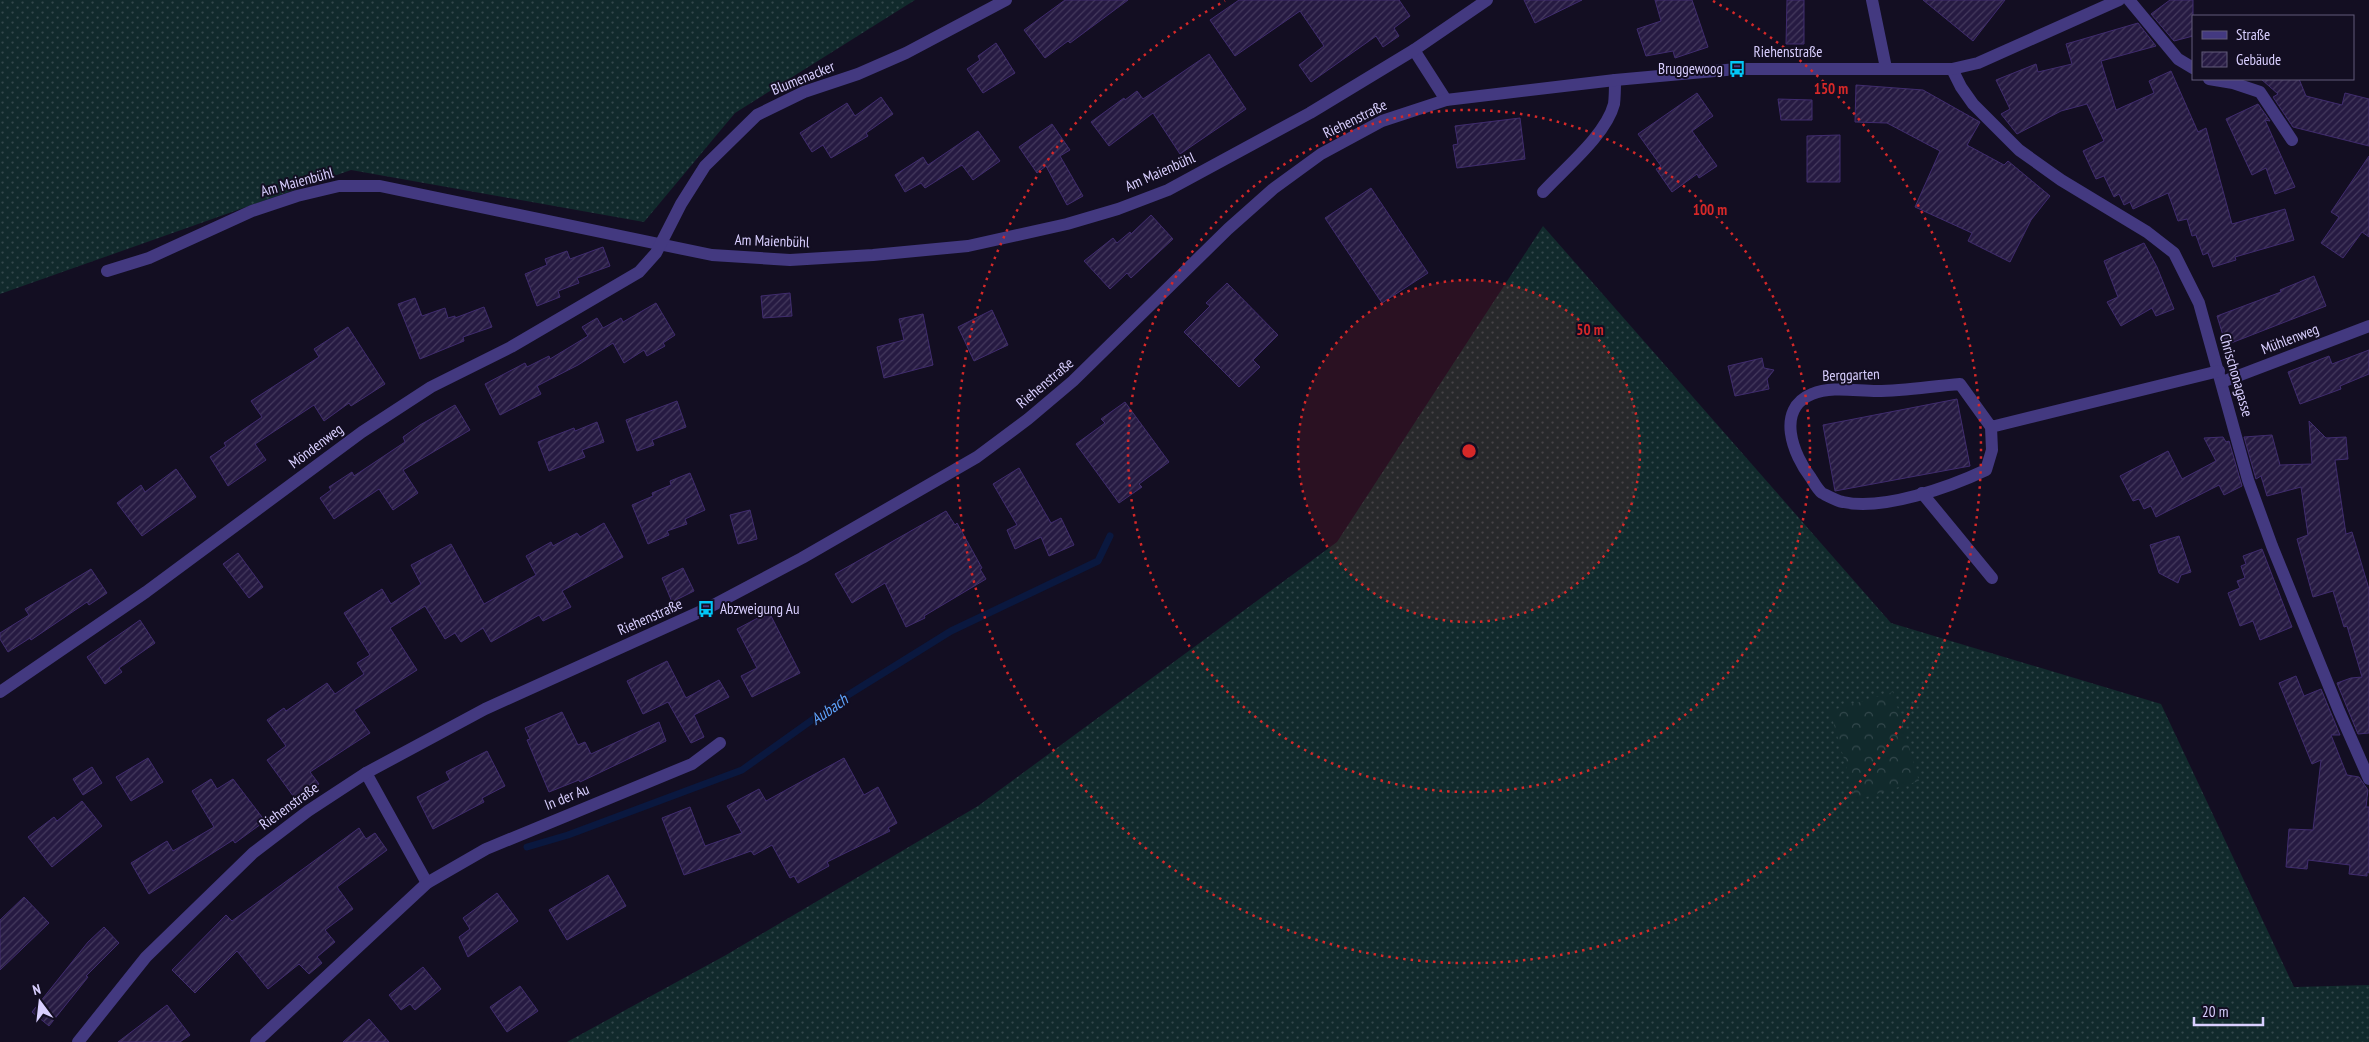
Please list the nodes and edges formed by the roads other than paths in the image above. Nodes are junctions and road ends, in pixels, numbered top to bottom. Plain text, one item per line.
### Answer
1 (1006, 0) edge
2 (1487, 0) edge
3 (1872, 0) edge
4 (2119, 0) edge
5 (2129, 0) edge
6 (1414, 50) junction
7 (2192, 67) edge
8 (1886, 68) junction
9 (1952, 69) junction
10 (1615, 80) junction
11 (2217, 80) edge
12 (1446, 100) junction
13 (2292, 140) dead end
14 (1543, 192) dead end
15 (661, 244) junction
16 (107, 271) dead end
17 (2369, 326) edge
18 (2220, 376) junction
19 (1991, 428) junction
20 (1922, 492) junction
21 (1992, 578) dead end
22 (0, 692) edge
23 (720, 743) dead end
24 (366, 773) junction
25 (2369, 779) edge
26 (427, 882) junction
27 (78, 1042) edge
28 (256, 1042) edge

1 - 15 street, Blumenacker
2 - 6 street, Am Maienbühl
3 - 8 street
4 - 9 street, Riehenstraße
5 - 7 street
6 - 12 street
6 - 15 street, Am Maienbühl
8 - 9 street, Riehenstraße
8 - 10 street, Riehenstraße
9 - 18 street, Chrischonagasse
10 - 12 street, Riehenstraße
10 - 14 street
11 - 13 street
12 - 24 street, Riehenstraße
15 - 16 street, Am Maienbühl
15 - 22 street, Möndenweg
17 - 18 street, Mühlenweg
18 - 19 street
18 - 25 street, Chrischonagasse
19 - 20 street, Berggarten
19 - 20 street, Berggarten
20 - 21 street
23 - 26 street, In der Au
24 - 26 street
24 - 27 street, Riehenstraße
26 - 28 street, In der Au

